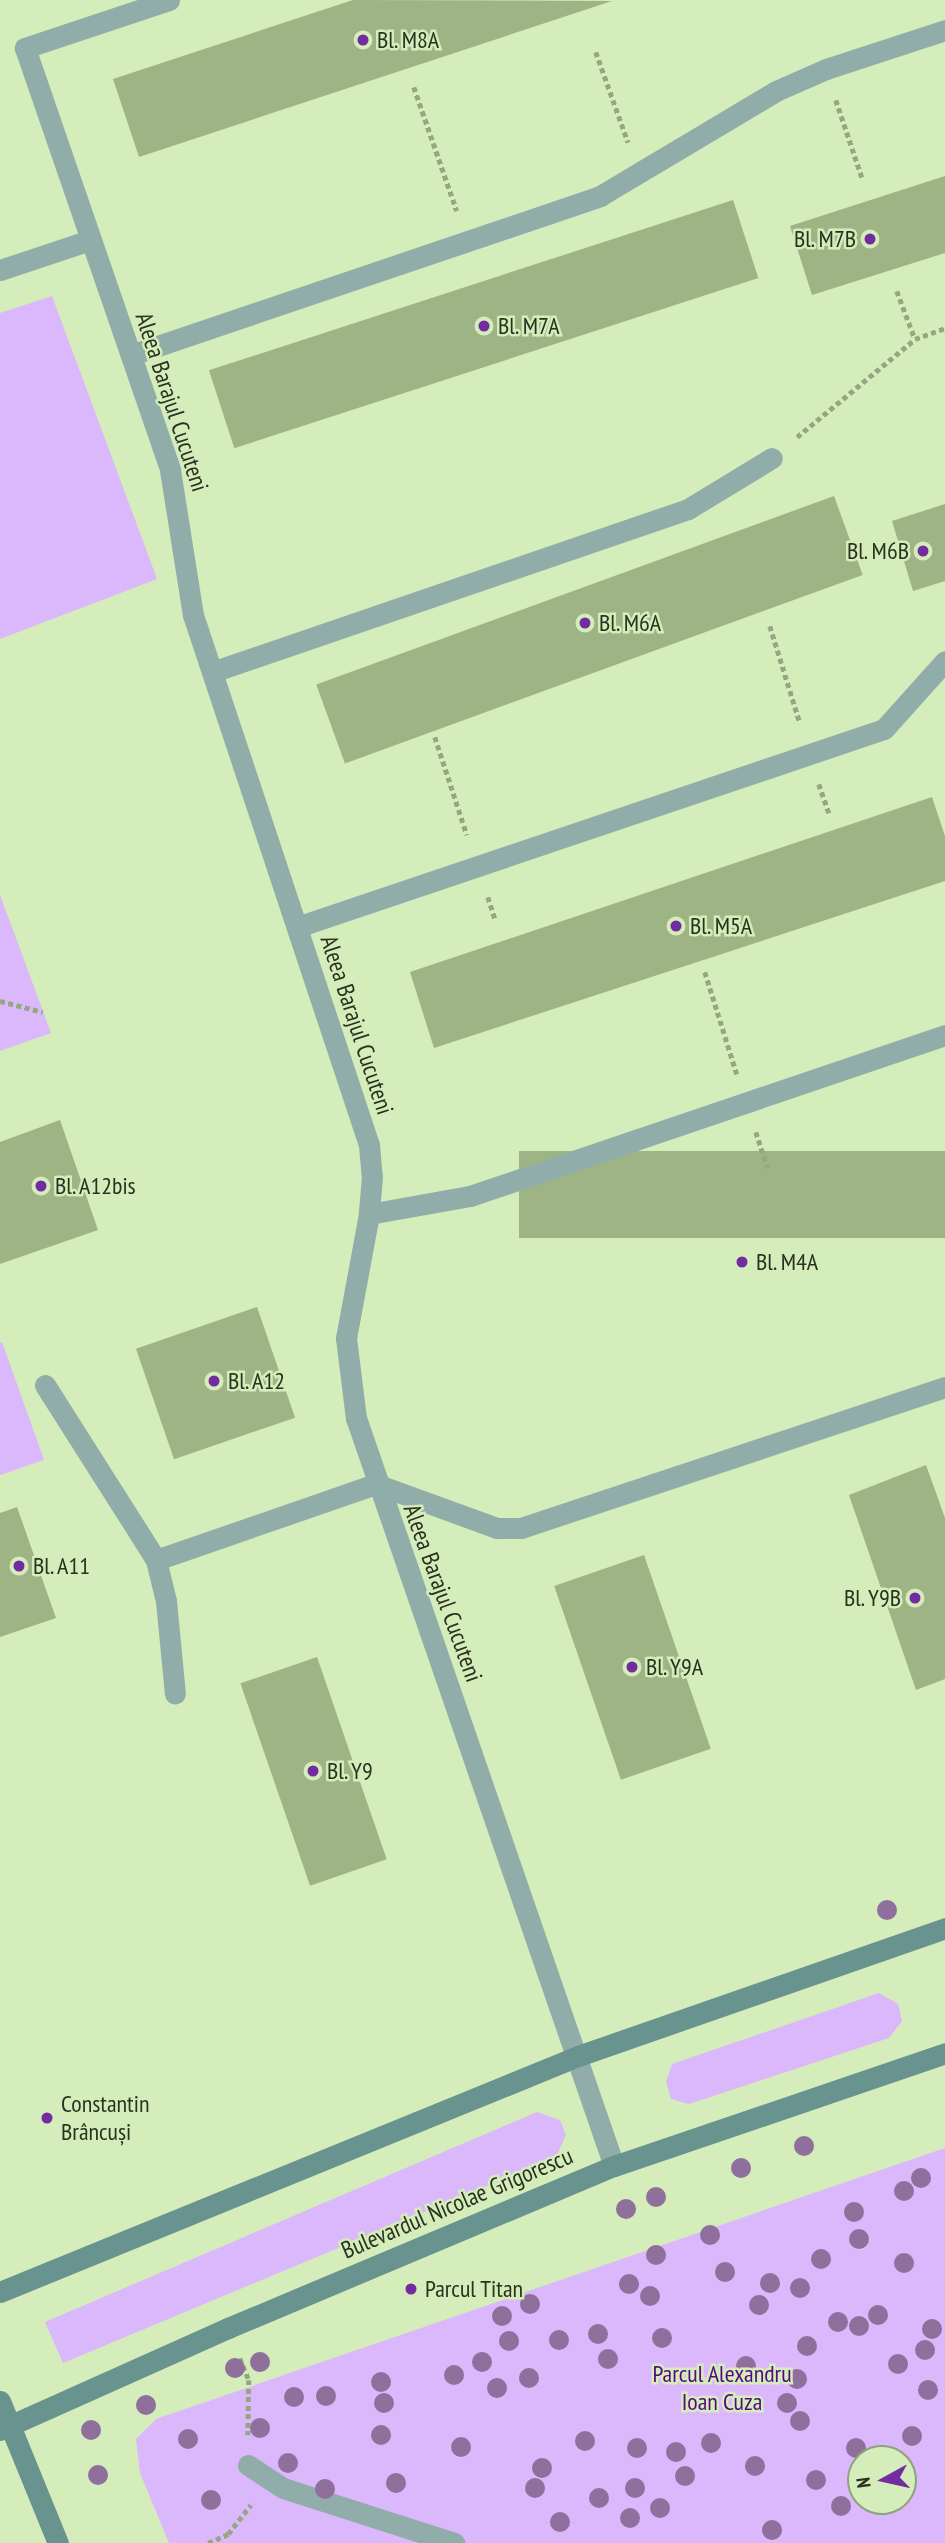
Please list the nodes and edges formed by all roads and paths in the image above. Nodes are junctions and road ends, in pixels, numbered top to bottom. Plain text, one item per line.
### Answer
1 (169, 0) edge
2 (945, 30) edge
3 (596, 52) dead end
4 (826, 69) junction
5 (414, 87) dead end
6 (638, 173) junction
7 (863, 180) dead end
8 (90, 240) junction
9 (467, 242) junction
10 (0, 270) edge
11 (897, 291) dead end
12 (945, 328) edge
13 (915, 339) junction
14 (131, 355) junction
15 (772, 458) joint
16 (945, 661) edge
17 (212, 673) junction
18 (435, 737) dead end
19 (478, 867) junction
20 (495, 919) dead end
21 (297, 927) junction
22 (0, 1001) edge
23 (43, 1012) dead end
24 (945, 1035) edge
25 (369, 1214) junction
26 (44, 1385) dead end
27 (945, 1387) edge
28 (376, 1484) junction
29 (156, 1560) junction
30 (175, 1695) dead end
31 (945, 1928) edge
32 (945, 2053) edge
33 (578, 2056) junction
34 (614, 2166) junction
35 (0, 2292) edge
36 (0, 2401) edge
37 (5, 2428) edge
38 (248, 2465) dead end
39 (58, 2543) edge
40 (454, 2543) edge

1 - 8 street, Aleea Barajul Cucuteni
2 - 4 street
3 - 6 path
4 - 6 street
4 - 7 path
5 - 9 path
6 - 9 street
8 - 10 street
8 - 14 street, Aleea Barajul Cucuteni
9 - 14 street
11 - 13 path
12 - 13 path
13 - 15 path
14 - 17 street, Aleea Barajul Cucuteni
15 - 17 street
16 - 19 street
17 - 21 street, Aleea Barajul Cucuteni
18 - 19 path
19 - 20 path
19 - 21 street
21 - 25 street, Aleea Barajul Cucuteni
22 - 23 path
24 - 25 street
25 - 28 street, Aleea Barajul Cucuteni
26 - 29 street
27 - 28 street
28 - 29 street
28 - 33 street, Aleea Barajul Cucuteni
29 - 30 street
31 - 33 main road
32 - 34 main road, Bulevardul Nicolae Grigorescu
33 - 34 street, Aleea Barajul Cucuteni
33 - 35 main road
34 - 37 main road, Bulevardul Nicolae Grigorescu
36 - 37 main road
37 - 39 main road
38 - 40 street

